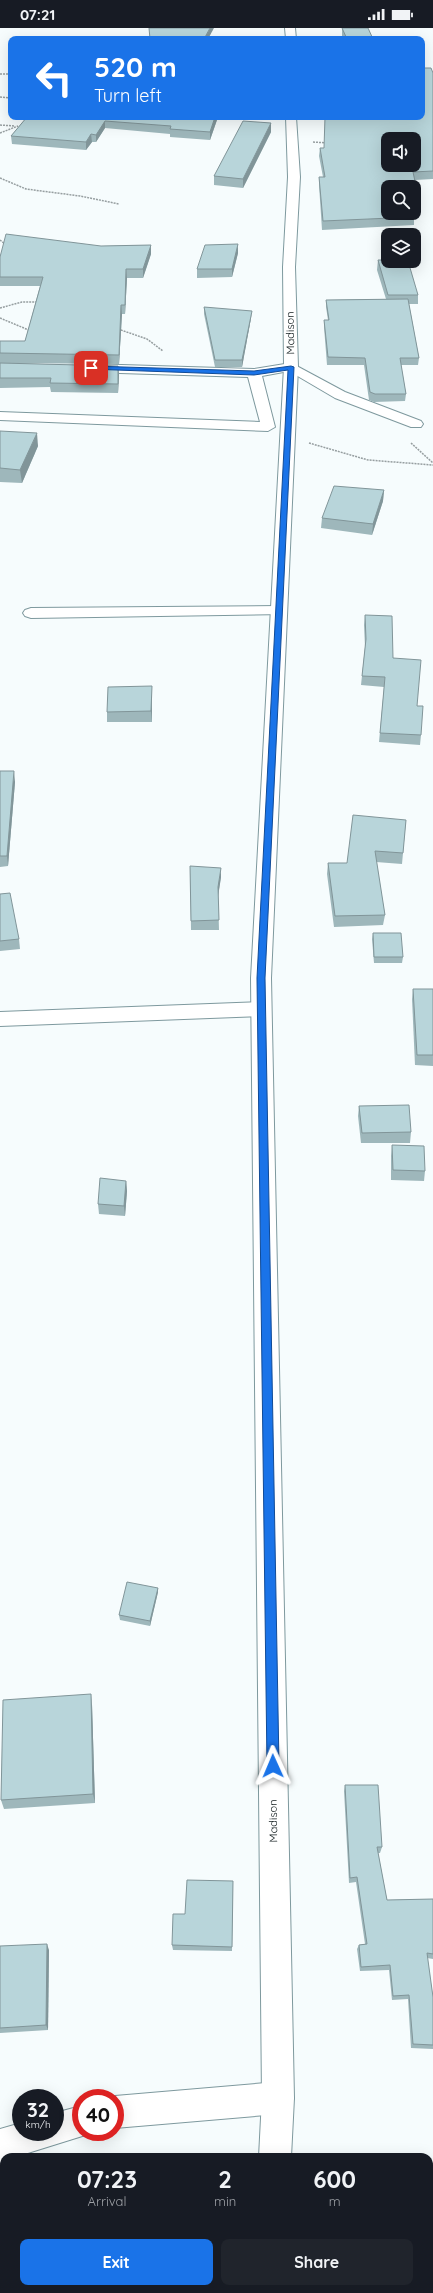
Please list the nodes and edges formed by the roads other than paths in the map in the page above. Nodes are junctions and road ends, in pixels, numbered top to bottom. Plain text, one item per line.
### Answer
1 (291, 120) edge
2 (74, 367) edge
3 (291, 367) junction
4 (254, 373) junction
5 (0, 416) edge
6 (416, 424) dead end
7 (279, 611) junction
8 (31, 613) dead end
9 (261, 1008) junction
10 (0, 1019) edge
11 (278, 2098) junction
12 (124, 2111) edge
13 (14, 2141) edge
14 (0, 2153) edge
15 (275, 2153) edge

1 - 3 street, Madison
2 - 4 street
3 - 4 street
3 - 6 street
3 - 7 street, Madison
4 - 5 street
7 - 8 street
7 - 9 street, Madison
9 - 10 street
9 - 11 street, Madison
11 - 12 street
11 - 15 street, Madison
13 - 14 street

